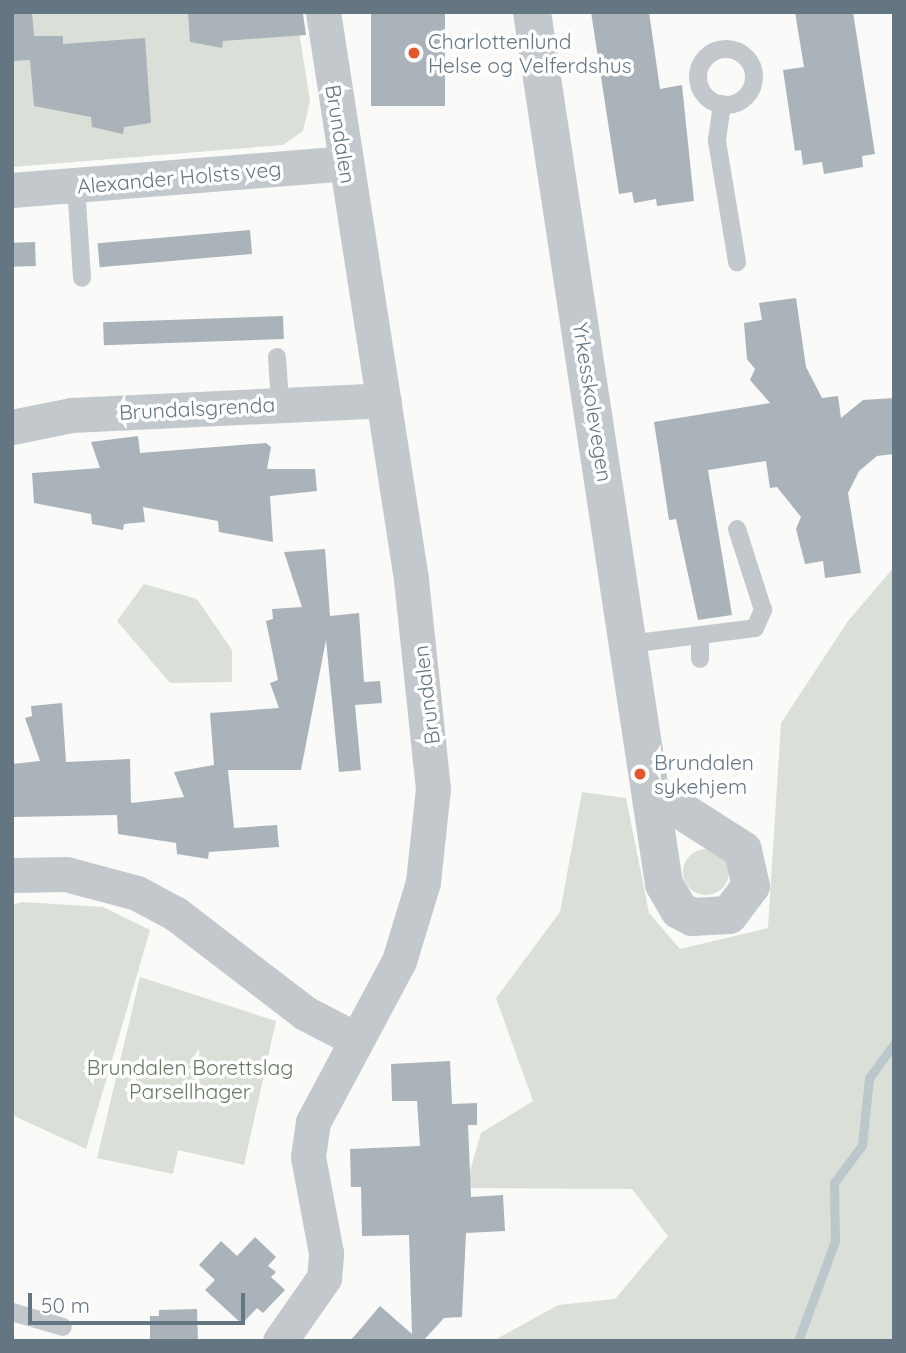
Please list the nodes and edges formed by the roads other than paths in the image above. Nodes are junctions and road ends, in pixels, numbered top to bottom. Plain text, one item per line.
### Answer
1 (323, 12) edge
2 (532, 12) edge
3 (722, 104) dead end
4 (345, 163) junction
5 (76, 185) junction
6 (12, 190) edge
7 (737, 262) dead end
8 (82, 278) dead end
9 (277, 357) dead end
10 (384, 400) junction
11 (280, 404) junction
12 (12, 427) edge
13 (737, 529) dead end
14 (700, 636) junction
15 (629, 644) junction
16 (700, 659) dead end
17 (652, 792) dead end
18 (12, 874) edge
19 (355, 1039) junction
20 (12, 1311) edge
21 (63, 1326) dead end
22 (280, 1341) edge

1 - 4 street, Brundalen
2 - 15 street, Yrkesskolevegen
3 - 7 lane
4 - 5 street, Alexander Holsts veg
4 - 10 street, Brundalen
5 - 6 street, Alexander Holsts veg
5 - 8 lane
9 - 11 lane
10 - 11 street, Brundalsgrenda
10 - 19 street, Brundalen
11 - 12 street, Brundalsgrenda
13 - 14 lane
14 - 15 lane
14 - 16 lane
15 - 17 street, Yrkesskolevegen
18 - 19 street
19 - 22 street, Brundalen
20 - 21 lane

